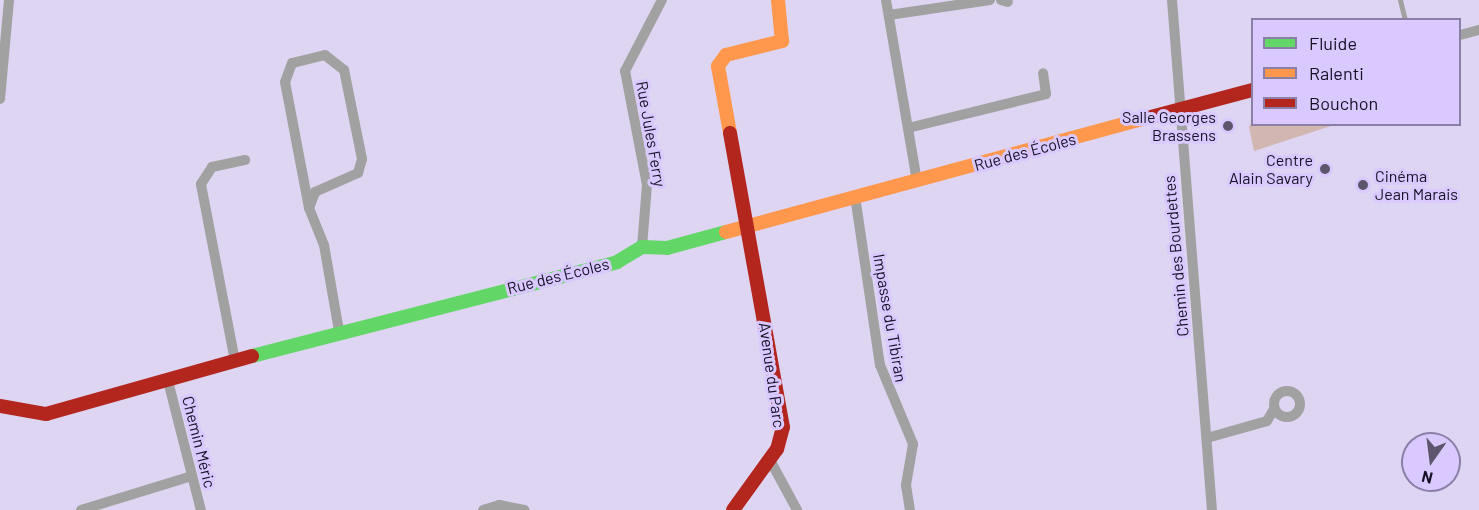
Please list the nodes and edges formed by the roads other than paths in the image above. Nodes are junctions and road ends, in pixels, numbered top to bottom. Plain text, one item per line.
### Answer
1 (9, 0) edge
2 (662, 0) edge
3 (778, 0) edge
4 (886, 0) edge
5 (990, 0) edge
6 (1172, 0) edge
7 (1400, 0) edge
8 (889, 15) junction
9 (1404, 18) edge
10 (1479, 30) edge
11 (1461, 35) edge
12 (1043, 73) dead end
13 (1251, 90) edge
14 (0, 99) edge
15 (1181, 110) junction
16 (909, 128) junction
17 (245, 160) dead end
18 (917, 181) junction
19 (855, 196) junction
20 (309, 208) junction
21 (748, 227) junction
22 (642, 247) junction
23 (339, 331) junction
24 (235, 362) junction
25 (168, 381) junction
26 (0, 406) edge
27 (1274, 409) dead end
28 (1207, 438) junction
29 (770, 460) junction
30 (192, 476) junction
31 (81, 510) edge
32 (201, 510) edge
33 (483, 510) edge
34 (525, 510) edge
35 (733, 510) edge
36 (797, 510) edge
37 (910, 510) edge
38 (1212, 510) edge

1 - 14 street
2 - 22 street, Rue Jules Ferry
3 - 21 street, Avenue du Parc
4 - 8 street
5 - 8 street
6 - 15 street, Chemin des Bourdettes
7 - 9 lane
8 - 16 street
10 - 11 street
12 - 16 street
13 - 15 street, Rue des Écoles
15 - 18 street, Rue des Écoles
15 - 28 street, Chemin des Bourdettes
16 - 18 street
17 - 24 street
18 - 19 street, Rue des Écoles
19 - 21 street, Rue des Écoles
19 - 37 street, Impasse du Tibiran
20 - 20 street
20 - 23 street
21 - 22 street, Rue des Écoles
21 - 29 street, Avenue du Parc
22 - 23 street, Rue des Écoles
23 - 24 street, Rue des Écoles
24 - 25 street, Rue des Écoles
25 - 26 street, Rue des Écoles
25 - 30 street, Chemin Méric
27 - 28 street
28 - 38 street, Chemin des Bourdettes
29 - 35 street, Avenue du Parc
29 - 36 street
30 - 31 street
30 - 32 street, Chemin Méric
33 - 34 street

